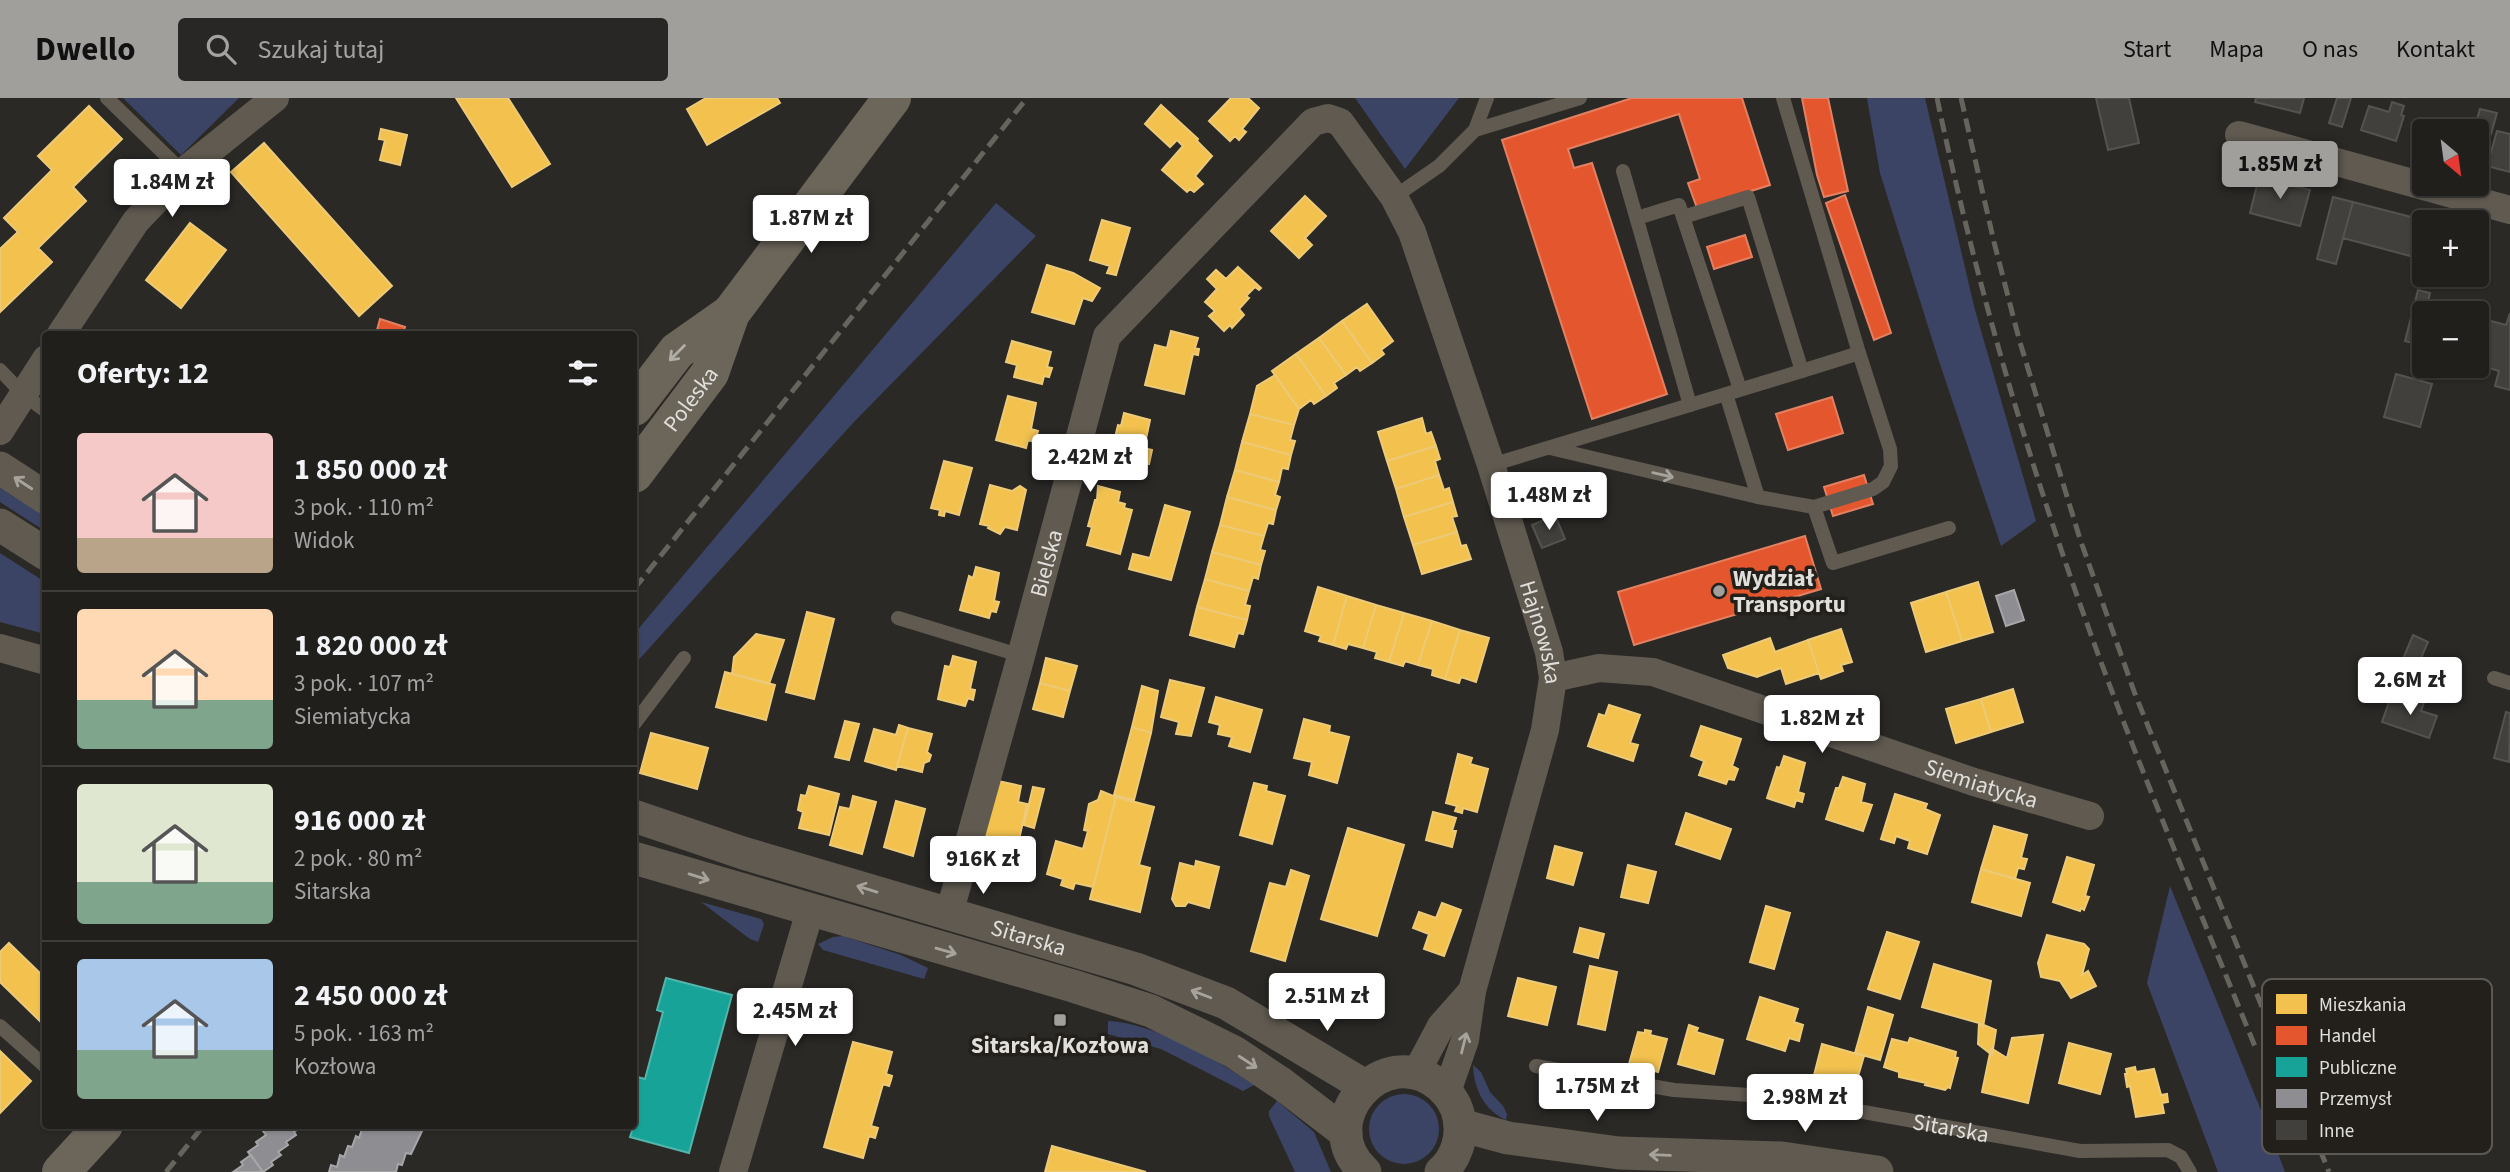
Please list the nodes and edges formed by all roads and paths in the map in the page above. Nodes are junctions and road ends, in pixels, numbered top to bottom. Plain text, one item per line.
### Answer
1 (107, 98) edge
2 (275, 98) edge
3 (892, 98) edge
4 (1487, 98) edge
5 (1580, 98) edge
6 (1783, 98) edge
7 (1313, 122) joint
8 (1475, 130) junction
9 (2239, 135) dead end
10 (1623, 171) dead end
11 (183, 172) junction
12 (1394, 197) junction
13 (2510, 210) edge
14 (1683, 217) junction
15 (1637, 218) junction
16 (731, 313) junction
17 (63, 331) edge
18 (1859, 353) junction
19 (0, 370) edge
20 (1802, 371) junction
21 (42, 374) edge
22 (1733, 392) junction
23 (34, 403) edge
24 (637, 403) edge
25 (1690, 405) junction
26 (0, 431) edge
27 (1549, 448) junction
28 (1491, 465) junction
29 (0, 468) edge
30 (637, 470) edge
31 (42, 495) edge
32 (1758, 497) junction
33 (1814, 507) junction
34 (0, 525) edge
35 (1949, 528) dead end
36 (42, 551) edge
37 (898, 618) dead end
38 (0, 648) edge
39 (1022, 656) junction
40 (684, 658) dead end
41 (42, 660) edge
42 (1553, 678) junction
43 (2494, 678) dead end
44 (2510, 683) edge
45 (637, 720) edge
46 (2090, 816) dead end
47 (637, 817) edge
48 (637, 859) edge
49 (810, 911) junction
50 (949, 914) junction
51 (1472, 991) junction
52 (0, 1026) edge
53 (42, 1063) edge
54 (1536, 1066) dead end
55 (1416, 1073) junction
56 (1365, 1086) junction
57 (1447, 1092) junction
58 (1460, 1125) junction
59 (100, 1129) edge
60 (1346, 1133) junction
61 (1363, 1171) edge
62 (1447, 1171) edge
63 (61, 1172) edge
64 (733, 1172) edge
65 (1877, 1172) edge
66 (2190, 1172) edge

1 - 11 lane
2 - 11 street
3 - 16 main road, Poleska
4 - 8 lane
5 - 8 lane
6 - 18 lane
7 - 12 street, Hajnowska
7 - 39 street, Bielska
8 - 12 lane
9 - 13 street
10 - 15 lane
11 - 17 street
12 - 28 street, Hajnowska
14 - 15 lane
14 - 20 lane
14 - 22 lane
15 - 25 lane
16 -> 24 main road, Poleska
16 - 30 main road, Poleska
18 - 20 lane
18 - 33 lane
19 - 23 lane
20 - 22 lane
21 - 23 street
22 - 25 lane
22 - 32 lane
23 - 26 street
25 - 27 lane
27 - 28 lane
27 -> 32 lane
28 - 42 street, Hajnowska
31 -> 29 street
32 - 33 lane
33 - 35 lane
34 - 36 street
37 - 39 lane
38 - 41 street
39 - 50 street, Bielska
40 - 45 lane
42 - 46 street, Siemiatycka
42 - 51 street, Hajnowska
43 - 44 lane
50 -> 47 street, Sitarska
48 -> 49 street, Sitarska
49 -> 60 street, Sitarska
49 - 64 street
56 -> 50 street, Sitarska
51 - 55 street, Hajnowska
57 -> 51 street, Hajnowska
52 - 53 lane
54 - 66 lane, Sitarska
55 - 56 street
55 - 57 street
56 - 60 street
57 - 58 street
58 - 62 street
65 -> 58 street
59 - 63 main road
60 - 61 street

